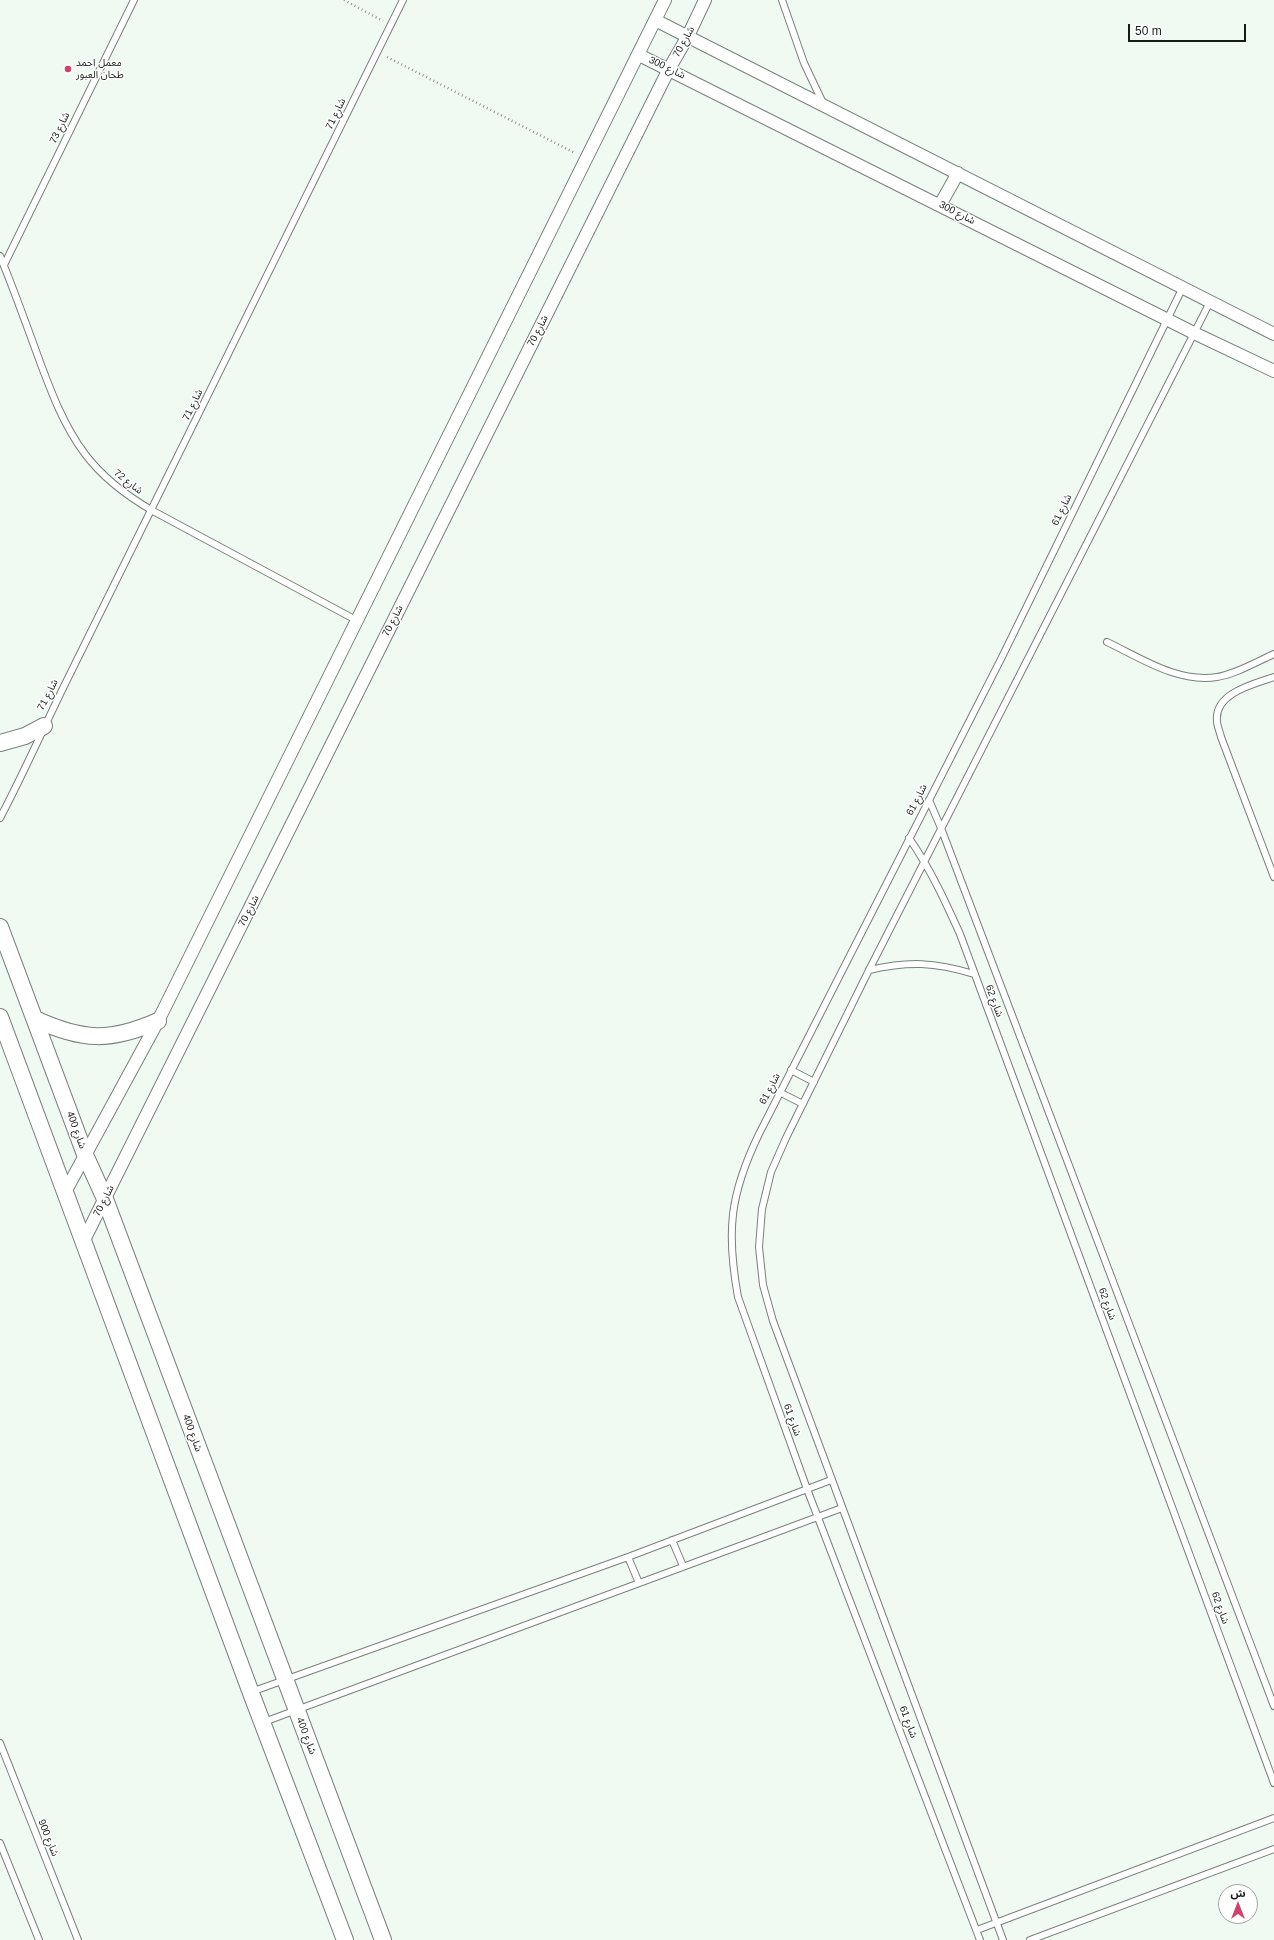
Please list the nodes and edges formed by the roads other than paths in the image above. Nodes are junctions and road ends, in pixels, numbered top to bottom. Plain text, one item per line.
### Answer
1 (134, 0) edge
2 (403, 0) edge
3 (665, 0) edge
4 (705, 0) edge
5 (782, 0) edge
6 (655, 20) junction
7 (688, 36) junction
8 (639, 55) junction
9 (669, 69) junction
10 (824, 105) junction
11 (958, 173) junction
12 (940, 205) junction
13 (0, 256) edge
14 (4, 265) junction
15 (1183, 287) junction
16 (1210, 302) junction
17 (1167, 319) junction
18 (1194, 333) junction
19 (1274, 334) edge
20 (1274, 371) edge
21 (152, 511) junction
22 (356, 620) junction
23 (1107, 642) dead end
24 (1274, 654) edge
25 (1274, 676) edge
26 (44, 726) junction
27 (0, 742) edge
28 (929, 800) junction
29 (0, 818) edge
30 (941, 828) junction
31 (909, 838) junction
32 (924, 860) junction
33 (1274, 876) edge
34 (0, 926) edge
35 (869, 970) junction
36 (974, 974) junction
37 (0, 1017) edge
38 (35, 1019) junction
39 (158, 1021) junction
40 (791, 1070) junction
41 (814, 1082) junction
42 (780, 1092) junction
43 (802, 1104) junction
44 (86, 1157) junction
45 (64, 1194) junction
46 (105, 1199) junction
47 (83, 1242) junction
48 (832, 1480) junction
49 (807, 1489) junction
50 (842, 1508) junction
51 (818, 1517) junction
52 (672, 1540) junction
53 (628, 1557) junction
54 (683, 1566) junction
55 (638, 1583) junction
56 (285, 1680) junction
57 (251, 1692) junction
58 (1274, 1706) edge
59 (296, 1710) junction
60 (262, 1723) junction
61 (0, 1743) edge
62 (1274, 1784) edge
63 (1274, 1818) edge
64 (0, 1843) edge
65 (1274, 1849) edge
66 (997, 1922) junction
67 (977, 1930) junction
68 (37, 1940) edge
69 (78, 1940) edge
70 (345, 1940) edge
71 (383, 1940) edge
72 (980, 1940) edge
73 (1003, 1940) edge
74 (1030, 1940) edge

1 - 14 lane, شارع 73
2 - 21 lane, شارع 71
3 - 6 street
4 - 7 street, شارع 70
5 - 10 lane
6 - 7 street
6 - 8 street
7 - 9 street, شارع 70
7 - 10 street
8 - 9 street, شارع 300
8 - 22 street
9 - 12 street, شارع 300
9 - 46 street, شارع 70
10 - 11 street
11 - 12 street
11 - 15 street
12 - 17 street, شارع 300
13 - 14 lane, شارع 72
14 - 21 lane, شارع 72
15 - 16 street
15 - 17 lane, شارع 61
16 - 18 lane, شارع 61
16 - 19 street
17 - 18 street, شارع 300
17 - 28 lane, شارع 61
18 - 20 street, شارع 300
18 - 30 lane, شارع 61
21 - 22 lane, شارع 72
21 - 26 lane, شارع 71
22 - 39 street
23 - 24 lane
25 - 33 lane
26 - 27 street
26 - 29 lane, شارع 71
28 - 30 lane, شارع 62
28 - 31 lane, شارع 61
30 - 32 lane, شارع 61
30 - 58 lane, شارع 62
31 - 32 lane, شارع 62
31 - 40 lane, شارع 61
32 - 35 lane, شارع 61
32 - 36 lane, شارع 62
34 - 38 street, شارع 400
35 - 36 lane
35 - 41 lane, شارع 61
36 - 62 lane, شارع 62
37 - 45 street
38 - 39 street
38 - 44 street, شارع 400
39 - 44 street
40 - 41 lane
40 - 42 lane, شارع 61
41 - 43 lane, شارع 61
42 - 43 lane
42 - 49 lane, شارع 61
43 - 48 lane, شارع 61
44 - 45 street
44 - 46 street, شارع 400
45 - 47 street
46 - 47 street, شارع 70
46 - 56 street, شارع 400
47 - 57 street
48 - 49 lane
48 - 50 lane, شارع 61
49 - 51 lane, شارع 61
49 - 52 lane
50 - 51 lane
50 - 66 lane, شارع 61
51 - 54 lane
51 - 67 lane, شارع 61
52 - 53 lane
52 - 54 lane
53 - 55 lane
53 - 56 lane
54 - 55 lane
55 - 59 lane
56 - 57 lane
56 - 59 street, شارع 400
57 - 60 street
59 - 60 lane
59 - 71 street, شارع 400
60 - 70 street
61 - 69 lane, شارع 900
63 - 66 lane
64 - 68 lane
65 - 74 lane
66 - 67 lane
66 - 73 lane, شارع 61
67 - 72 lane, شارع 61

